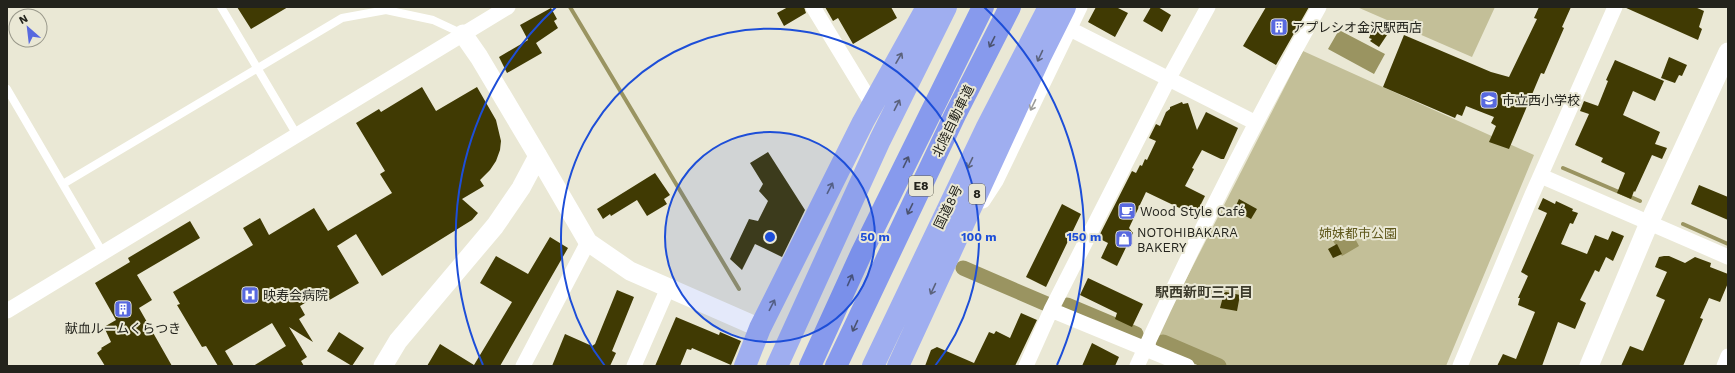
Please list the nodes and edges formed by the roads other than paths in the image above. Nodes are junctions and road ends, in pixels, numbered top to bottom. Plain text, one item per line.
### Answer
1 (221, 7) edge
2 (508, 7) edge
3 (813, 7) edge
4 (927, 7) edge
5 (946, 7) edge
6 (983, 7) edge
7 (1010, 7) edge
8 (1049, 7) edge
9 (1065, 7) edge
10 (1080, 7) edge
11 (1208, 7) edge
12 (1319, 7) edge
13 (1615, 7) edge
14 (1070, 29) junction
15 (463, 34) junction
16 (1728, 52) edge
17 (258, 68) junction
18 (1169, 78) junction
19 (7, 89) edge
20 (872, 104) junction
21 (1256, 123) junction
22 (297, 134) junction
23 (538, 156) junction
24 (1541, 176) junction
25 (63, 184) junction
26 (1648, 223) junction
27 (588, 242) junction
28 (103, 253) junction
29 (1728, 257) edge
30 (948, 258) junction
31 (668, 288) junction
32 (1051, 310) junction
33 (7, 311) edge
34 (760, 328) junction
35 (1145, 348) junction
36 (1728, 356) edge
37 (384, 366) edge
38 (523, 366) edge
39 (634, 366) edge
40 (745, 366) edge
41 (777, 366) edge
42 (810, 366) edge
43 (836, 366) edge
44 (873, 366) edge
45 (898, 366) edge
46 (1026, 366) edge
47 (1137, 366) edge
48 (1187, 366) edge
49 (1460, 366) edge
50 (1588, 366) edge
51 (1724, 366) edge

1 - 17 lane
2 - 15 street
3 - 20 street
20 -> 4 highway
41 -> 5 highway
42 -> 6 highway, 北陸自動車道 / E8
7 -> 43 highway, 北陸自動車道 / E8
8 -> 44 highway, 国道8号 / 8
9 -> 30 highway, 8
10 - 14 street
11 - 18 street
12 - 21 street
13 - 24 street
14 - 18 street
14 -> 30 street
15 - 17 lane
15 - 22 street
15 - 23 street
16 - 26 street
17 - 22 lane
17 - 25 lane
18 - 21 street
18 - 32 street
19 - 25 lane
34 -> 20 highway
21 - 35 street
22 - 28 street
23 - 27 street
23 - 37 street
24 - 26 street
24 - 49 street
25 - 28 lane
26 - 29 street
26 - 50 street
27 - 31 street
27 - 38 street
28 - 33 street
30 -> 45 highway, 8
31 - 34 street
31 - 39 street
32 - 35 street
32 - 46 street
34 - 40 highway
35 - 47 street
35 - 48 street
36 - 51 street

